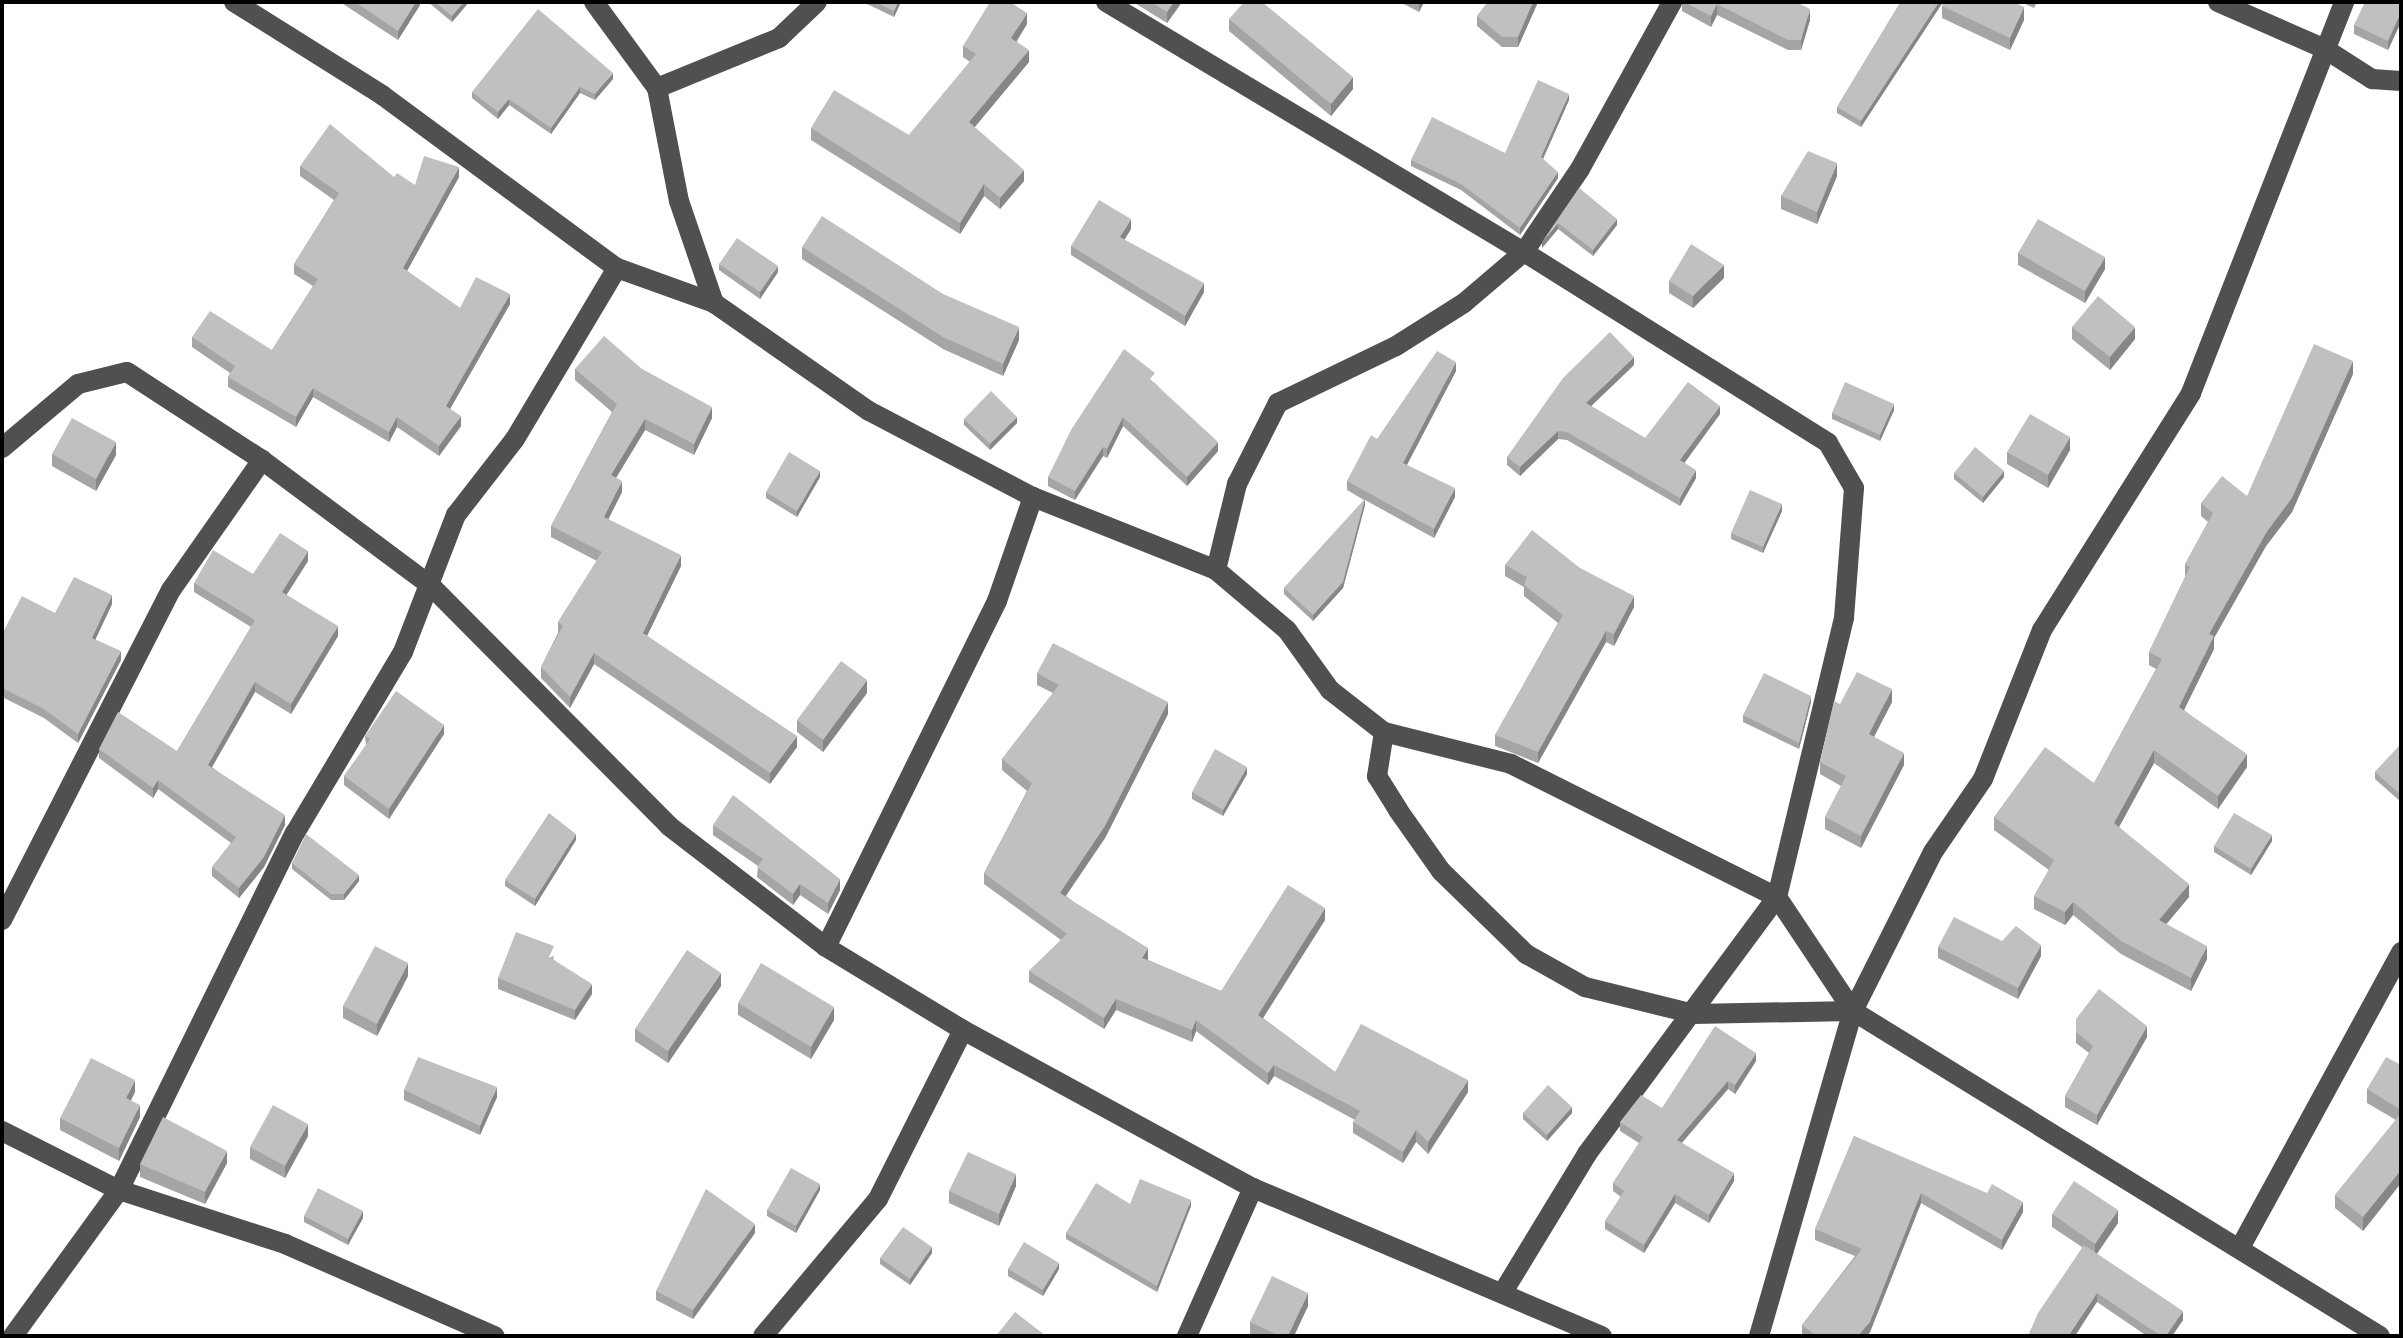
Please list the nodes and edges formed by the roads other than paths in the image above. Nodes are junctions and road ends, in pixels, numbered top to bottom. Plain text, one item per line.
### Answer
1 (234, 2) edge
2 (594, 2) edge
3 (817, 2) edge
4 (1106, 2) edge
5 (1672, 2) edge
6 (2218, 2) edge
7 (2344, 2) edge
8 (2325, 49) junction
9 (2401, 81) edge
10 (657, 88) junction
11 (1524, 252) junction
12 (617, 268) junction
13 (714, 303) junction
14 (2, 448) edge
15 (262, 460) junction
16 (1033, 497) junction
17 (1216, 570) junction
18 (431, 586) junction
19 (1384, 732) junction
20 (1777, 897) junction
21 (2, 920) edge
22 (826, 947) junction
23 (2401, 952) edge
24 (1853, 1011) junction
25 (1694, 1014) junction
26 (963, 1030) junction
27 (2, 1131) edge
28 (1253, 1188) junction
29 (119, 1190) junction
30 (2241, 1246) junction
31 (1503, 1292) junction
32 (13, 1336) edge
33 (495, 1336) edge
34 (763, 1336) edge
35 (1187, 1336) edge
36 (1602, 1336) edge
37 (1759, 1336) edge
38 (2380, 1336) edge

1 - 12 street
2 - 10 street
3 - 10 street
4 - 11 street
5 - 11 street
6 - 8 street
7 - 8 street
8 - 9 street
8 - 24 street
10 - 13 street
11 - 17 street
11 - 20 street
12 - 13 street
12 - 18 street
13 - 16 street
14 - 15 street
15 - 18 street
15 - 21 street
16 - 17 street
16 - 22 street
17 - 19 street
18 - 22 street
18 - 29 street
19 - 20 street
19 - 25 street
20 - 24 street
20 - 25 street
22 - 26 street
23 - 30 street
24 - 25 street
24 - 30 street
24 - 37 street
25 - 31 street
26 - 28 street
26 - 34 street
27 - 29 street
28 - 31 street
28 - 35 street
29 - 32 street
29 - 33 street
30 - 38 street
31 - 36 street

